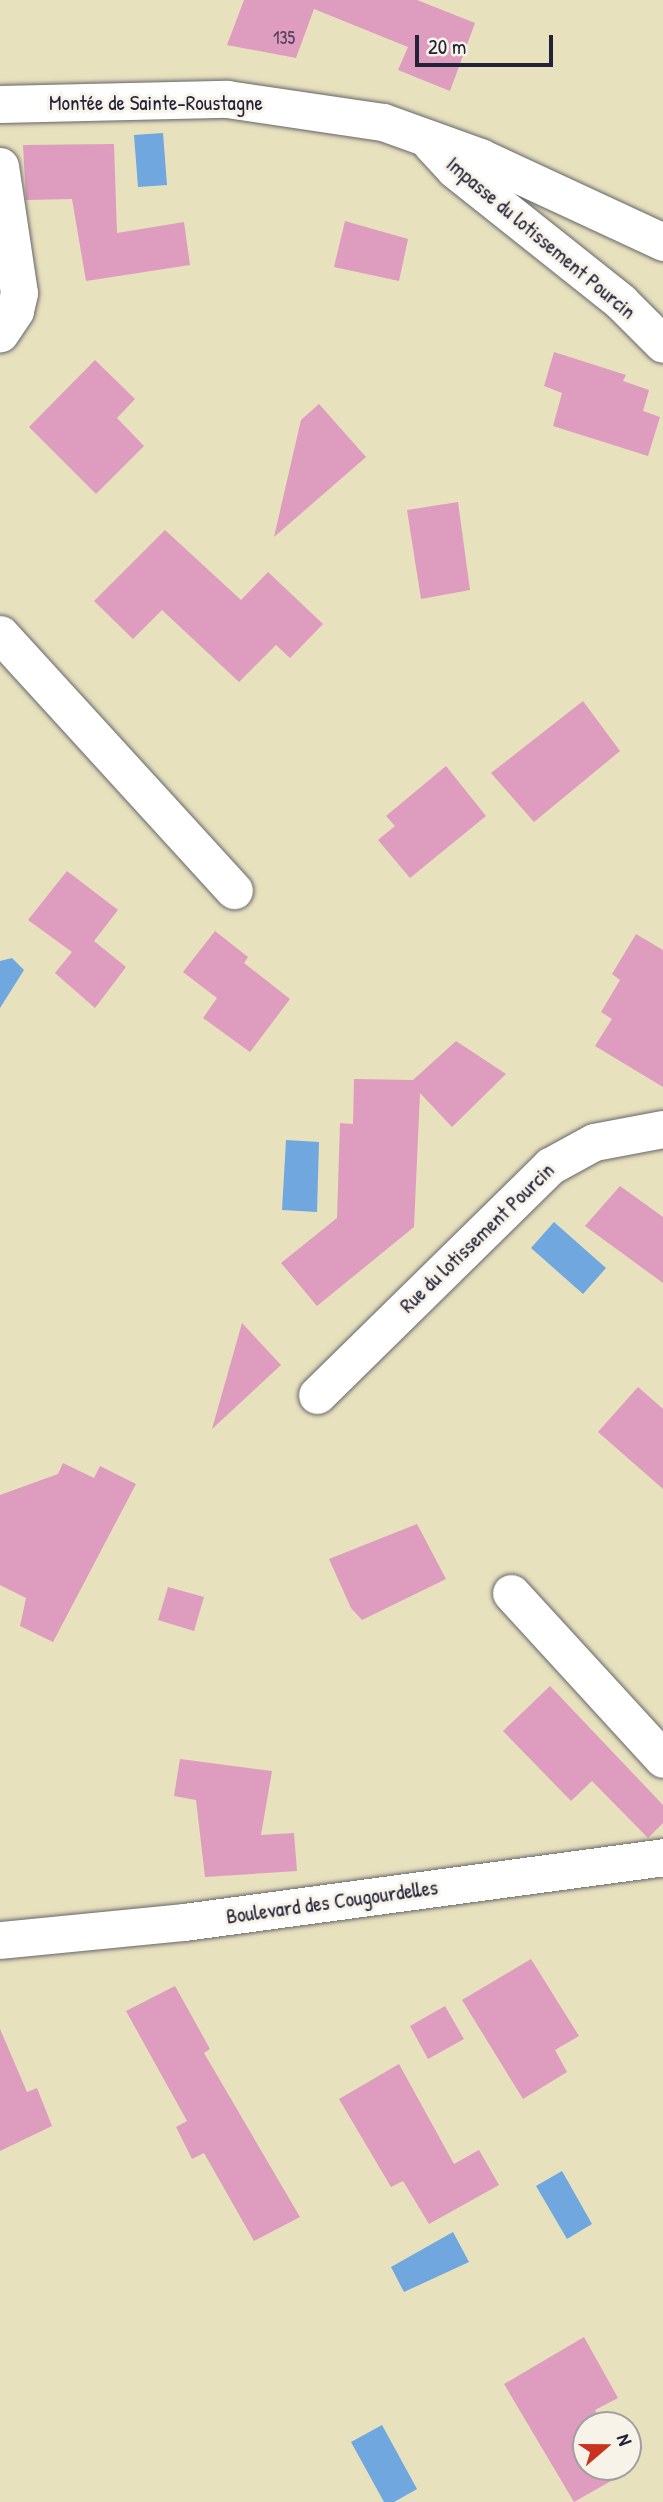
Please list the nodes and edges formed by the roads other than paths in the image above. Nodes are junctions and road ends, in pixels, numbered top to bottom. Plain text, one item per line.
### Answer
1 (0, 104) edge
2 (420, 132) junction
3 (0, 166) edge
4 (663, 242) edge
5 (0, 333) edge
6 (663, 344) edge
7 (0, 634) edge
8 (234, 890) dead end
9 (663, 1129) edge
10 (317, 1395) dead end
11 (511, 1593) dead end
12 (663, 1759) edge
13 (663, 1857) edge
14 (0, 1940) edge

1 - 2 street, Montée de Sainte-Roustagne
2 - 4 street, Montée de Sainte-Roustagne
2 - 6 street, Impasse du lotissement Pourcin
3 - 5 street
7 - 8 street
9 - 10 street, Rue du lotissement Pourcin
11 - 12 street
13 - 14 street, Boulevard des Cougourdelles

